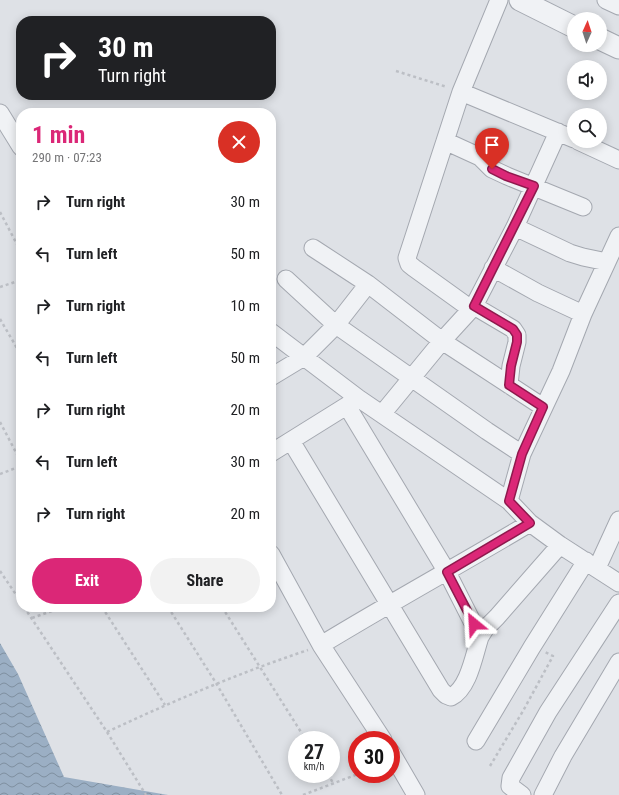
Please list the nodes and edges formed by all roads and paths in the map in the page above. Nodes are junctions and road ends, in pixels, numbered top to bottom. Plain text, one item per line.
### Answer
1 (499, 0) edge
2 (520, 0) edge
3 (606, 0) edge
4 (619, 6) edge
5 (567, 24) edge
6 (607, 42) edge
7 (619, 48) edge
8 (396, 71) dead end
9 (461, 92) junction
10 (0, 113) edge
11 (558, 132) junction
12 (567, 136) edge
13 (16, 139) edge
14 (445, 141) junction
15 (593, 148) edge
16 (619, 160) edge
17 (534, 186) junction
18 (584, 207) dead end
19 (0, 212) edge
20 (515, 227) junction
21 (619, 236) edge
22 (16, 242) edge
23 (313, 248) dead end
24 (607, 262) junction
25 (493, 268) junction
26 (286, 279) dead end
27 (16, 282) edge
28 (368, 284) junction
29 (0, 287) edge
30 (473, 307) junction
31 (583, 314) junction
32 (0, 319) edge
33 (336, 325) junction
34 (276, 336) edge
35 (442, 341) junction
36 (16, 346) edge
37 (304, 357) junction
38 (276, 374) edge
39 (411, 379) junction
40 (509, 385) junction
41 (353, 402) junction
42 (543, 407) junction
43 (382, 414) junction
44 (0, 422) edge
45 (291, 441) junction
46 (276, 450) edge
47 (16, 452) edge
48 (522, 454) junction
49 (16, 468) edge
50 (0, 474) edge
51 (509, 501) junction
52 (619, 520) edge
53 (530, 523) junction
54 (560, 544) junction
55 (276, 563) edge
56 (591, 565) junction
57 (0, 571) edge
58 (447, 572) junction
59 (619, 583) edge
60 (16, 595) edge
61 (619, 603) edge
62 (390, 604) junction
63 (28, 612) edge
64 (49, 612) edge
65 (105, 612) edge
66 (171, 612) edge
67 (225, 612) edge
68 (32, 618) junction
69 (480, 637) junction
70 (321, 645) junction
71 (532, 647) junction
72 (619, 662) edge
73 (260, 666) junction
74 (216, 684) junction
75 (165, 705) junction
76 (300, 731) edge
77 (377, 731) edge
78 (107, 732) junction
79 (476, 741) dead end
80 (490, 766) dead end
81 (400, 767) edge
82 (333, 783) edge
83 (146, 795) edge
84 (282, 795) edge
85 (303, 795) edge
86 (416, 795) edge
87 (522, 795) edge
88 (543, 795) edge

1 - 9 street
2 - 5 street
3 - 4 street
6 - 7 street
8 - 9 path
9 - 11 street
9 - 14 street
10 - 13 street
11 - 12 street
11 - 17 street
14 - 17 street
14 - 30 street
15 - 16 street
17 - 18 street
17 - 20 street
19 - 22 path
20 - 24 street
20 - 25 street
21 - 24 street
23 - 28 street
24 - 31 street
25 - 30 street
25 - 31 street
26 - 33 street
27 - 29 path
28 - 33 street
28 - 35 street
30 - 35 street
30 - 40 street
31 - 42 street
32 - 36 path
33 - 37 street
33 - 39 street
34 - 37 street
35 - 39 street
35 - 40 street
37 - 38 street
37 - 41 street
39 - 43 street
39 - 48 street
40 - 42 street
41 - 43 street
41 - 45 street
41 - 58 street
42 - 48 street
43 - 51 street
44 - 47 path
45 - 46 street
45 - 62 street
48 - 51 street
49 - 50 path
51 - 53 street
52 - 56 street
53 - 54 street
53 - 58 street
54 - 56 street
54 - 69 street
55 - 70 street
56 - 59 street
56 - 71 street
57 - 60 path
58 - 62 street
58 - 69 street
61 - 87 street
62 - 69 street
62 - 70 street
63 - 68 path
64 - 68 path
65 - 75 path
66 - 74 path
67 - 73 path
68 - 78 path
70 - 73 path
70 - 77 street
71 - 79 street
71 - 80 path
72 - 88 street
73 - 74 path
73 - 76 path
74 - 75 path
74 - 84 path
75 - 78 path
78 - 83 path
81 - 86 street
82 - 85 path

